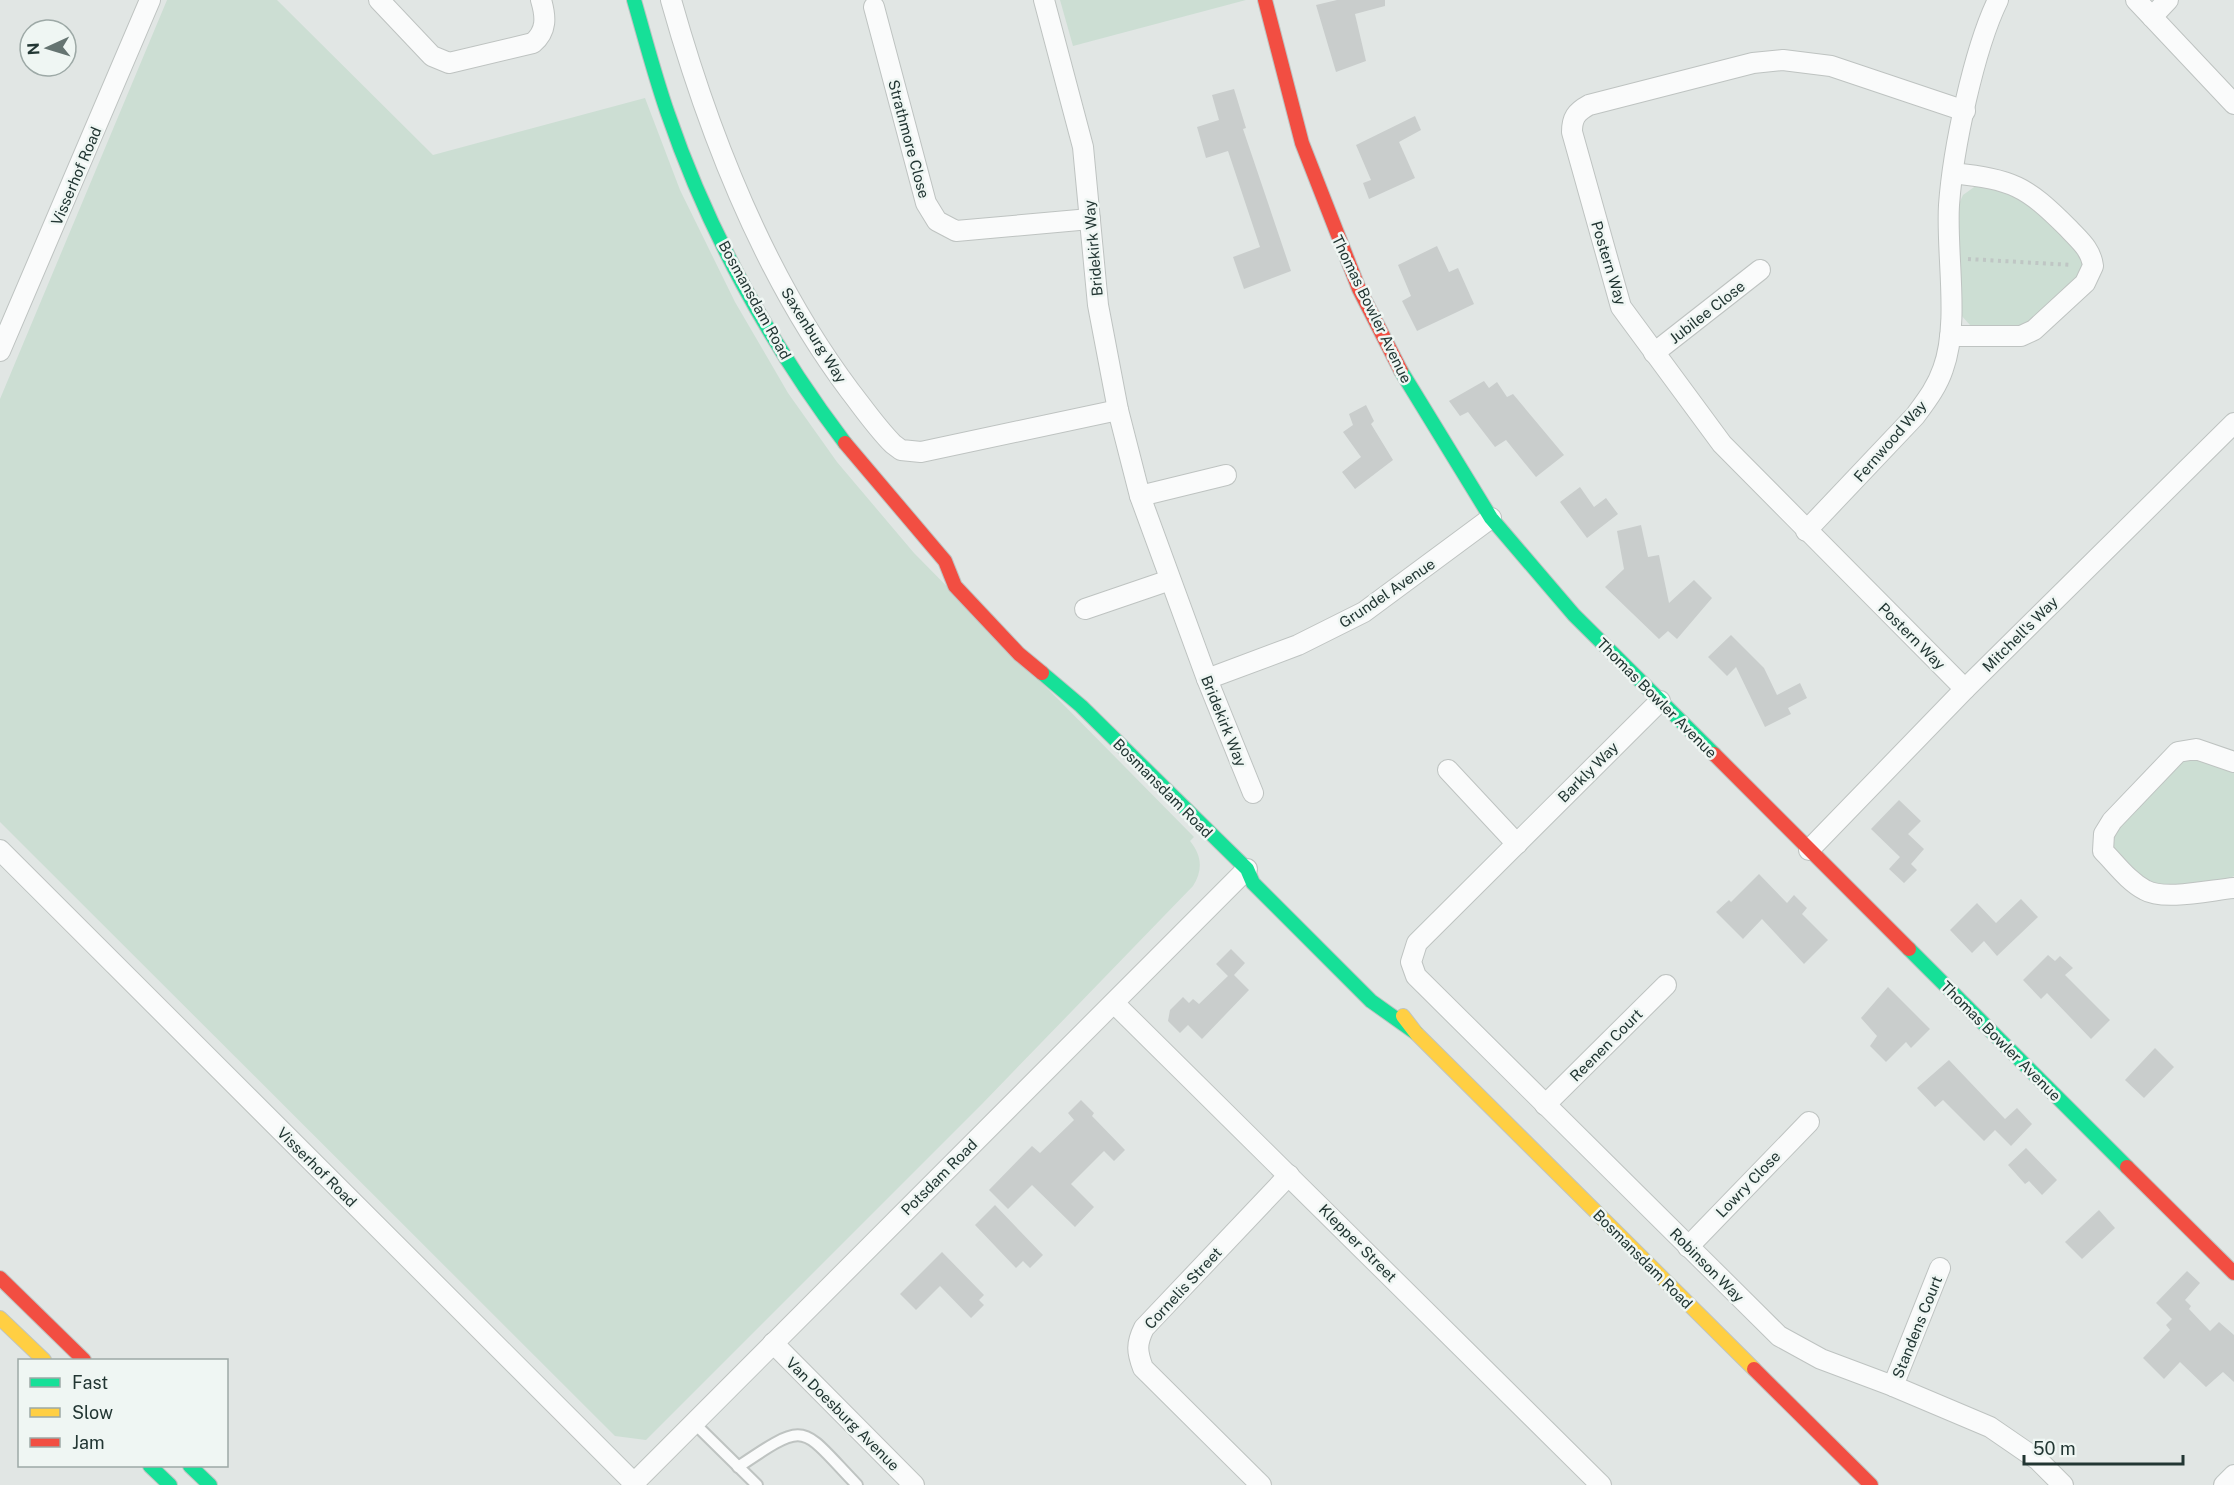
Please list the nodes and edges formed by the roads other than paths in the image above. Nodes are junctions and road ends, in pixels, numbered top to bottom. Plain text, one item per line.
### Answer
1 (150, 0) edge
2 (541, 0) edge
3 (634, 0) edge
4 (670, 0) edge
5 (1044, 0) edge
6 (1265, 0) edge
7 (1998, 0) edge
8 (2136, 0) edge
9 (2168, 0) edge
10 (386, 4) edge
11 (874, 7) dead end
12 (2152, 17) junction
13 (2234, 104) edge
14 (1965, 111) junction
15 (1953, 173) junction
16 (1090, 219) junction
17 (1760, 270) dead end
18 (1950, 336) junction
19 (0, 351) edge
20 (1654, 353) junction
21 (1118, 410) junction
22 (2231, 432) edge
23 (1226, 475) dead end
24 (1140, 496) junction
25 (1491, 518) junction
26 (1806, 531) junction
27 (945, 561) junction
28 (968, 573) dead end
29 (1170, 580) junction
30 (1085, 609) dead end
31 (1060, 670) dead end
32 (1207, 679) junction
33 (1965, 689) junction
34 (1660, 700) junction
35 (1081, 706) junction
36 (2234, 762) edge
37 (1448, 770) dead end
38 (1253, 793) dead end
39 (1517, 844) junction
40 (0, 850) edge
41 (1809, 850) junction
42 (1247, 869) junction
43 (1271, 879) dead end
44 (2234, 888) edge
45 (1411, 962) joint
46 (1666, 985) dead end
47 (1387, 995) dead end
48 (1114, 1003) junction
49 (1416, 1033) junction
50 (1545, 1105) junction
51 (1809, 1122) dead end
52 (1290, 1175) junction
53 (1688, 1247) junction
54 (1940, 1268) dead end
55 (2234, 1273) edge
56 (0, 1278) edge
57 (0, 1318) edge
58 (773, 1343) junction
59 (43, 1359) edge
60 (83, 1359) edge
61 (1893, 1386) junction
62 (693, 1423) junction
63 (151, 1467) edge
64 (191, 1467) edge
65 (738, 1467) junction
66 (2234, 1475) edge
67 (633, 1484) edge
68 (170, 1485) edge
69 (210, 1485) edge
70 (757, 1485) edge
71 (857, 1485) edge
72 (914, 1485) edge
73 (1261, 1485) edge
74 (1600, 1485) edge
75 (1871, 1485) edge
76 (2063, 1485) edge
77 (2224, 1485) edge

1 - 19 street, Visserhof Road
2 - 10 street
3 - 27 main road, Bosmansdam Road
4 - 21 street, Saxenburg Way
5 - 16 street, Bridekirk Way
6 - 25 main road, Thomas Bowler Avenue
7 - 14 street, Fernwood Way
8 - 12 street
9 - 12 street
11 - 16 street, Strathmore Close
12 - 13 street
14 - 15 street, Fernwood Way
14 - 20 street, Postern Way
15 - 18 street, Fernwood Way
15 - 18 street
16 - 21 street, Bridekirk Way
17 - 20 street, Jubilee Close
18 - 26 street, Fernwood Way
20 - 26 street, Postern Way
21 - 24 street, Bridekirk Way
22 - 33 street, Mitchell's Way
23 - 24 street
24 - 29 street, Bridekirk Way
25 - 32 street, Grundel Avenue
25 - 34 main road, Thomas Bowler Avenue
26 - 33 street, Postern Way
27 - 28 main road, Bosmansdam Road
27 - 35 main road, Bosmansdam Road
29 - 30 street
29 - 32 street, Bridekirk Way
31 - 35 main road, Bosmansdam Road
32 - 38 street, Bridekirk Way
33 - 41 street, Mitchell's Way
34 - 39 street, Barkly Way
34 - 41 main road, Thomas Bowler Avenue
35 - 42 main road, Bosmansdam Road
36 - 44 street
37 - 39 street
39 - 45 street, Barkly Way
40 - 67 street, Visserhof Road
41 - 55 main road, Thomas Bowler Avenue
42 - 43 main road, Bosmansdam Road
42 - 48 street, Potsdam Road
42 - 49 main road, Bosmansdam Road
45 - 50 street, Robinson Way
46 - 50 street, Reenen Court
47 - 49 main road, Bosmansdam Road
48 - 52 street, Klepper Street
48 - 58 street, Potsdam Road
49 - 75 main road, Bosmansdam Road
50 - 53 street, Robinson Way
51 - 53 street, Lowry Close
52 - 73 street, Cornelis Street
52 - 74 street, Klepper Street
53 - 61 street, Robinson Way
54 - 61 street, Standens Court
56 - 60 main road
57 - 59 main road
58 - 62 street, Potsdam Road
58 - 72 street, Van Doesburg Avenue
61 - 76 street, Robinson Way
62 - 65 lane
62 - 67 street, Potsdam Road
63 - 68 main road
64 - 69 main road
65 - 70 lane
65 - 71 lane
66 - 77 street

